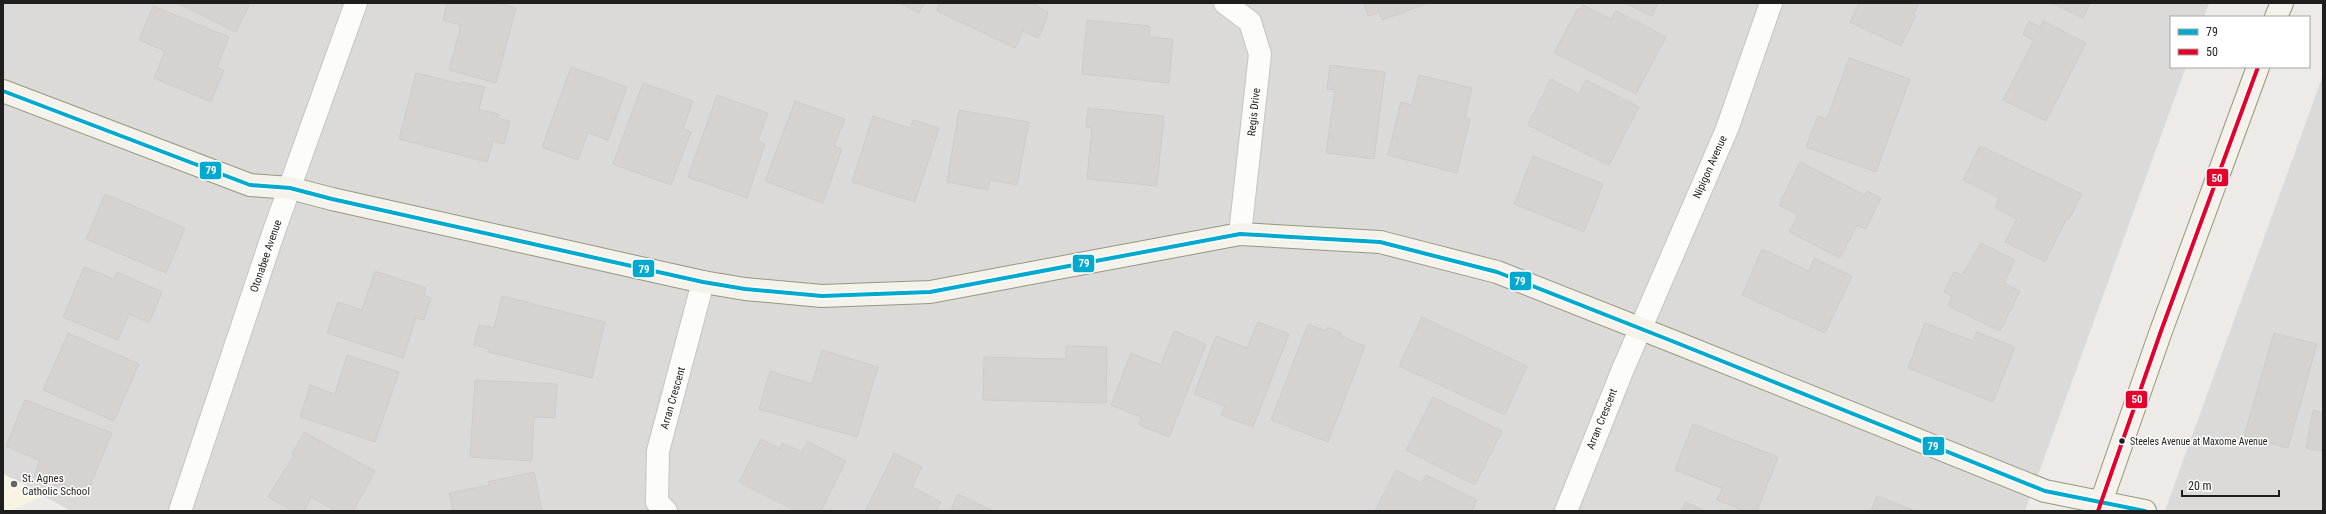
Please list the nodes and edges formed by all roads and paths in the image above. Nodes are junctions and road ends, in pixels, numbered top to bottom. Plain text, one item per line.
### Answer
1 (356, 3) edge
2 (1225, 3) edge
3 (1771, 3) edge
4 (2282, 3) edge
5 (2276, 16) edge
6 (2258, 68) edge
7 (3, 91) edge
8 (290, 188) junction
9 (1240, 234) junction
10 (703, 282) junction
11 (1641, 328) junction
12 (2100, 506) edge
13 (180, 511) edge
14 (666, 511) edge
15 (1566, 511) edge
16 (2145, 511) edge

1 - 8 street, Otonabee Avenue
2 - 9 street, Regis Drive
3 - 11 street, Nipigon Avenue
4 - 5 street
6 - 12 street
7 - 8 street
8 - 10 street
8 - 13 street, Otonabee Avenue
9 - 10 street
9 - 11 street
10 - 14 street, Arran Crescent
11 - 12 street
11 - 15 street, Arran Crescent
12 - 16 street

